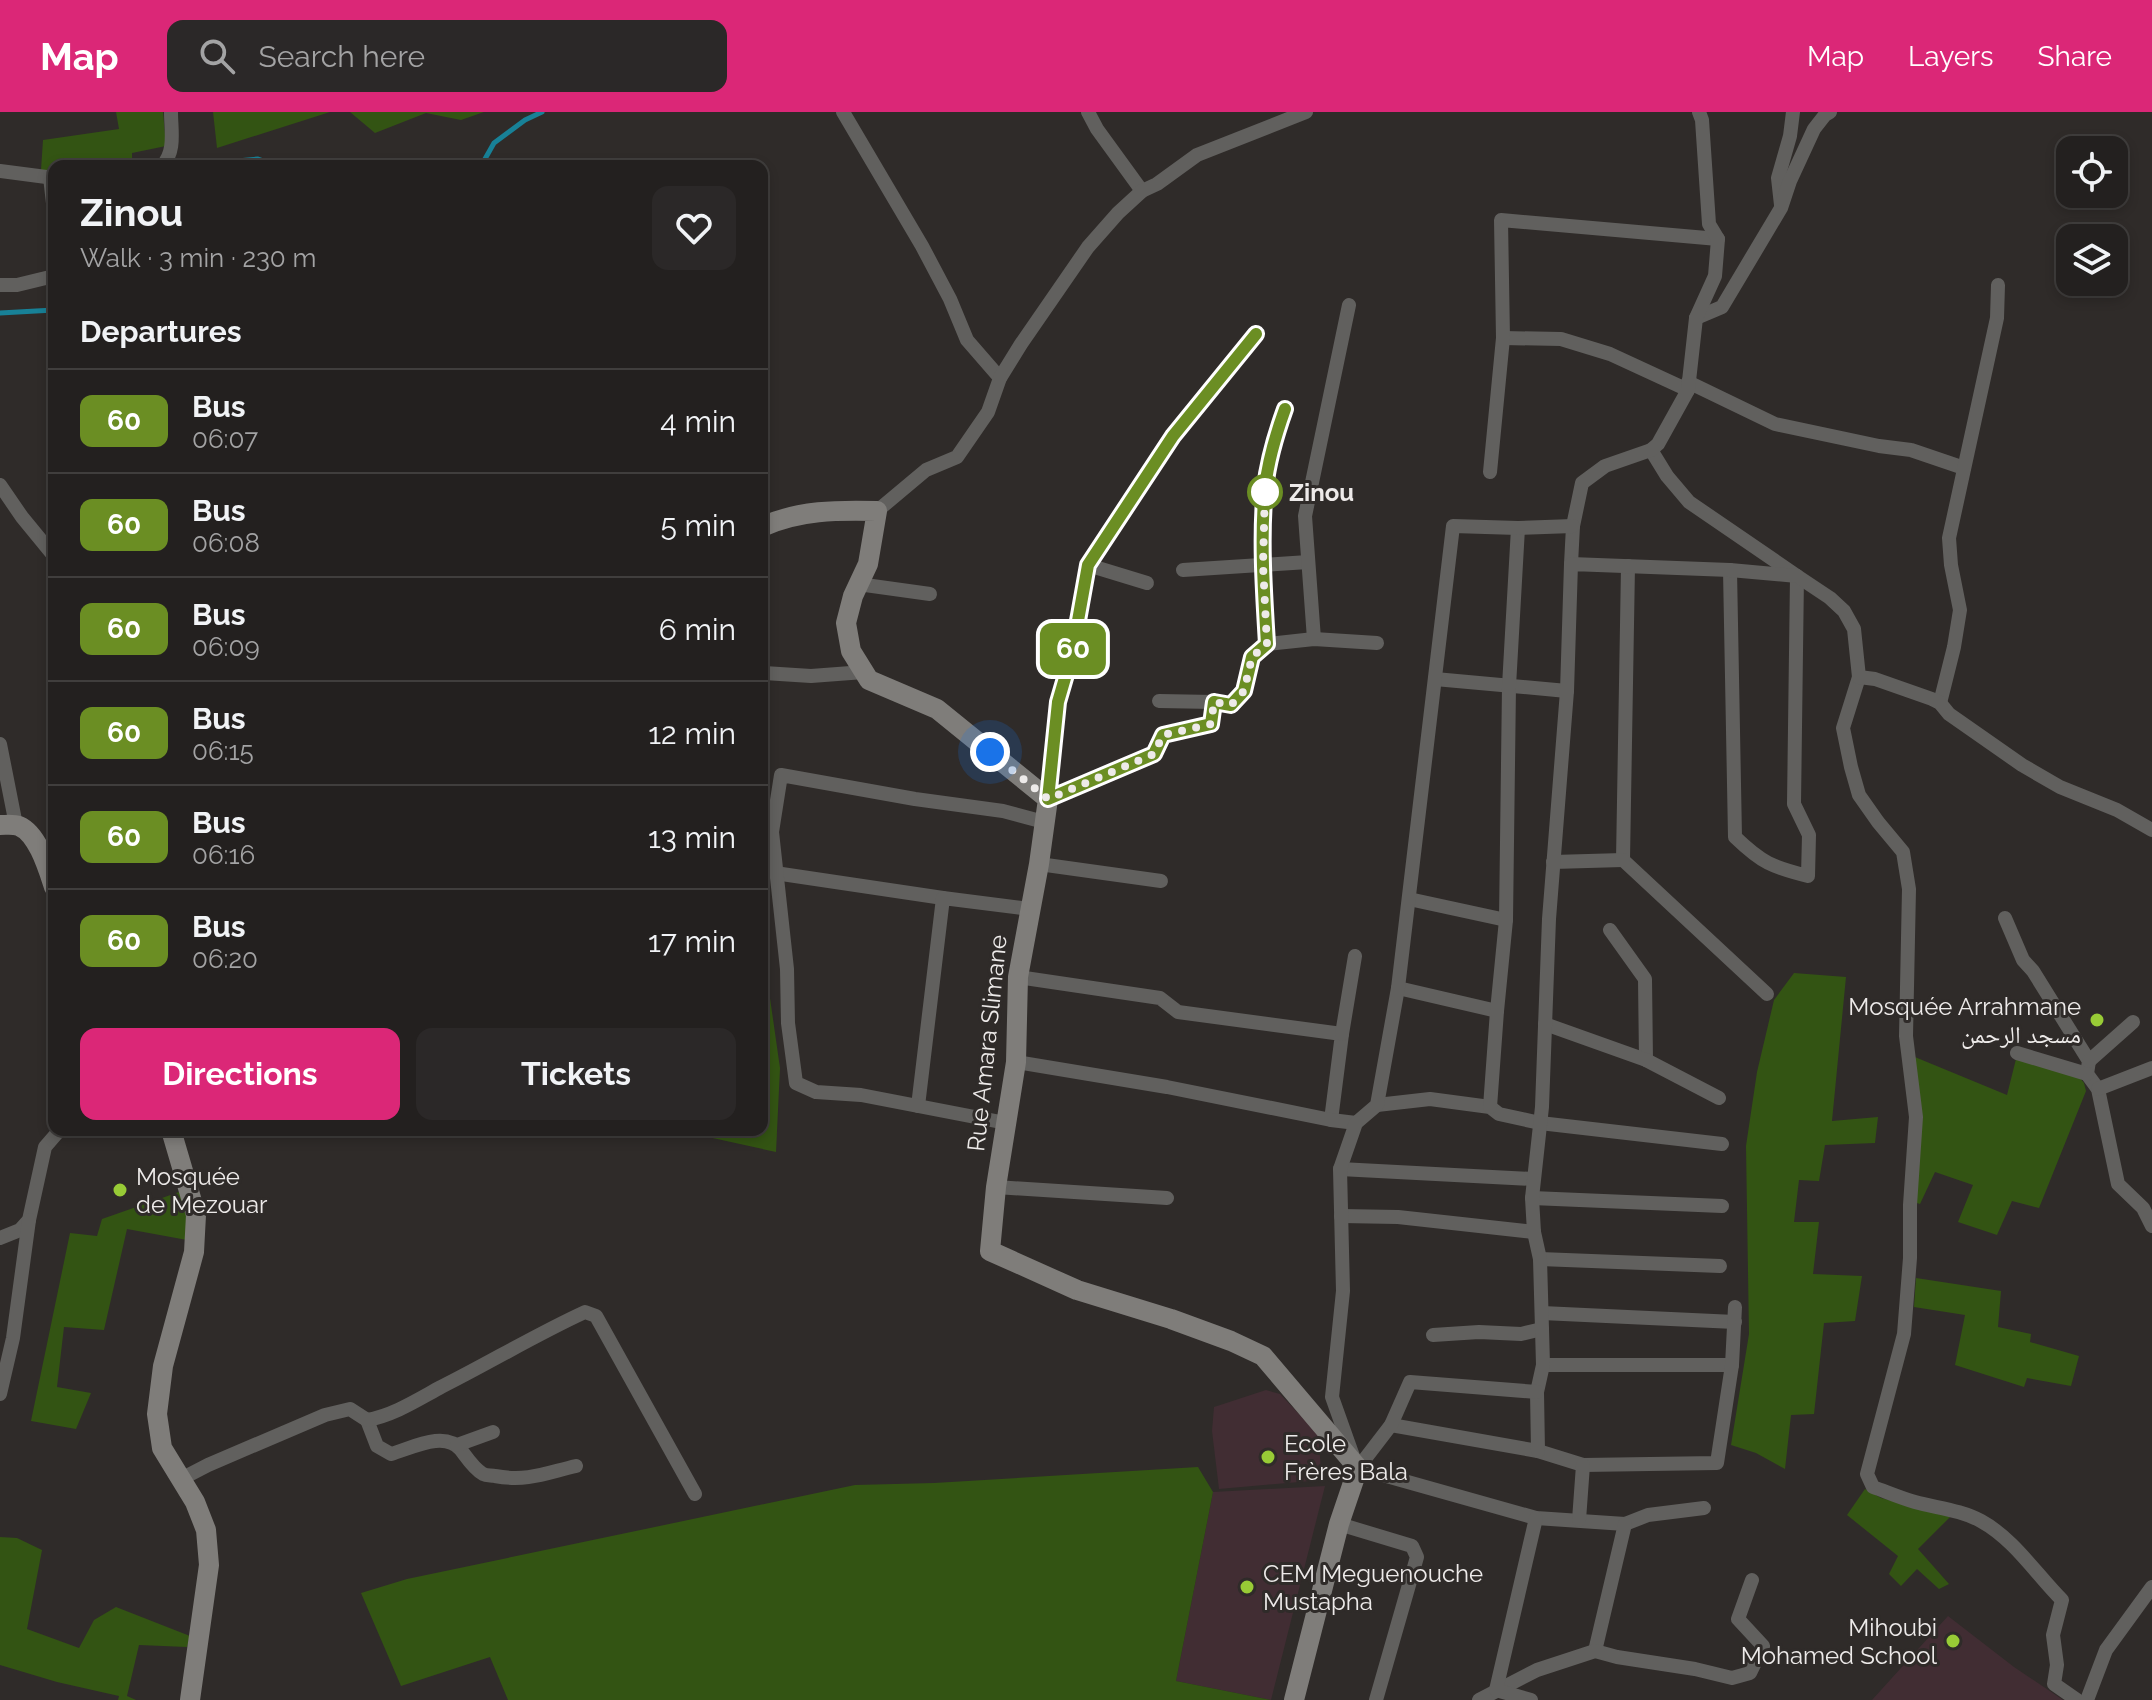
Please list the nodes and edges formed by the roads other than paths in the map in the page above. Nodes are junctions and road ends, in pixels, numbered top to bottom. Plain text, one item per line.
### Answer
1 (171, 112) edge
2 (843, 112) edge
3 (1088, 112) edge
4 (1306, 112) edge
5 (1699, 112) edge
6 (1793, 112) edge
7 (1830, 112) edge
8 (168, 160) edge
9 (0, 171) edge
10 (48, 177) edge
11 (1142, 191) junction
12 (1781, 208) junction
13 (1718, 239) junction
14 (48, 277) edge
15 (0, 285) edge
16 (1998, 285) dead end
17 (1349, 305) dead end
18 (1696, 318) junction
19 (1256, 334) dead end
20 (1503, 338) junction
21 (1000, 378) junction
22 (1688, 386) junction
23 (1285, 409) dead end
24 (1651, 450) junction
25 (1964, 468) junction
26 (1490, 472) dead end
27 (0, 485) edge
28 (877, 511) junction
29 (768, 524) edge
30 (1573, 526) junction
31 (1518, 528) junction
32 (48, 549) edge
33 (1308, 562) junction
34 (1571, 564) junction
35 (1088, 565) junction
36 (1263, 565) junction
37 (1628, 566) junction
38 (1183, 570) dead end
39 (1730, 570) junction
40 (1797, 576) junction
41 (1147, 583) dead end
42 (858, 584) junction
43 (930, 594) dead end
44 (1314, 639) junction
45 (1377, 643) dead end
46 (1267, 644) junction
47 (864, 672) junction
48 (768, 673) edge
49 (1859, 677) junction
50 (1435, 679) junction
51 (1509, 686) junction
52 (1567, 691) junction
53 (1159, 701) dead end
54 (1214, 702) junction
55 (1940, 703) junction
56 (0, 744) edge
57 (1048, 799) junction
58 (1044, 822) junction
59 (8, 825) edge
60 (2152, 830) edge
61 (1623, 860) junction
62 (1553, 862) junction
63 (1039, 864) junction
64 (48, 871) edge
65 (775, 873) junction
66 (1161, 881) dead end
67 (943, 898) junction
68 (1409, 899) junction
69 (1030, 909) junction
70 (2005, 918) dead end
71 (1506, 920) junction
72 (1610, 930) dead end
73 (1355, 956) dead end
74 (1018, 977) junction
75 (1398, 988) junction
76 (1767, 994) dead end
77 (1497, 1011) junction
78 (2133, 1022) dead end
79 (1545, 1024) junction
80 (1342, 1034) junction
81 (2017, 1053) dead end
82 (1646, 1060) junction
83 (1016, 1062) junction
84 (2088, 1068) junction
85 (2152, 1068) edge
86 (2098, 1089) junction
87 (1719, 1098) dead end
88 (1377, 1105) junction
89 (918, 1106) junction
90 (1490, 1107) junction
91 (1331, 1120) junction
92 (1006, 1123) junction
93 (1356, 1123) junction
94 (1540, 1123) junction
95 (55, 1136) edge
96 (173, 1136) edge
97 (1722, 1144) dead end
98 (1340, 1169) junction
99 (1533, 1179) junction
100 (996, 1187) junction
101 (1167, 1198) dead end
102 (1532, 1198) junction
103 (1722, 1206) dead end
104 (2147, 1206) edge
105 (1341, 1216) junction
106 (29, 1220) junction
107 (2152, 1226) edge
108 (1534, 1232) junction
109 (0, 1238) edge
110 (1540, 1259) junction
111 (1720, 1266) dead end
112 (1542, 1313) junction
113 (1542, 1329) junction
114 (1433, 1335) dead end
115 (1543, 1365) junction
116 (1732, 1365) junction
117 (1537, 1392) junction
118 (0, 1394) edge
119 (367, 1420) junction
120 (1391, 1425) junction
121 (493, 1432) dead end
122 (457, 1445) junction
123 (1538, 1451) junction
124 (1583, 1465) junction
125 (576, 1466) dead end
126 (1358, 1468) junction
127 (181, 1479) junction
128 (695, 1494) dead end
129 (1704, 1508) dead end
130 (1536, 1518) junction
131 (1579, 1520) junction
132 (1339, 1524) junction
133 (1625, 1524) junction
134 (1752, 1580) dead end
135 (2152, 1587) edge
136 (1595, 1651) junction
137 (1496, 1690) junction
138 (190, 1700) edge
139 (1294, 1700) edge
140 (1376, 1700) edge
141 (1479, 1700) edge
142 (1531, 1700) edge
143 (2077, 1700) edge
144 (2087, 1700) edge

1 - 8 street
2 - 21 street
3 - 11 street
4 - 11 street
5 - 13 street
6 - 12 street
7 - 12 street
9 - 10 street
11 - 21 street
12 - 18 street
13 - 18 street
13 - 20 street
14 - 15 street
16 - 25 street
17 - 33 street
18 - 22 street
19 - 35 street
20 - 22 street
20 - 26 street
21 - 28 street
22 - 24 street
22 - 25 street
23 - 36 street
24 - 30 street
24 - 40 street
25 - 55 street
27 - 32 street
28 - 29 street
28 - 42 street
30 - 31 street
30 - 34 street
31 - 50 street
31 - 51 street
33 - 36 street
33 - 44 street
34 - 37 street
34 - 52 street
35 - 41 street
35 - 57 street
36 - 38 street
36 - 46 street
37 - 39 street
37 - 61 street
39 - 40 street
39 - 40 street
40 - 49 street
42 - 43 street
42 - 47 street
44 - 45 street
44 - 46 street
46 - 54 street
47 - 48 street
47 - 57 street
49 - 55 street
49 - 143 street
50 - 51 street
50 - 68 street
51 - 52 street
51 - 71 street
52 - 62 street
53 - 54 street
54 - 57 street
55 - 60 street
56 - 59 street
57 - 58 street, Rue Amara Slimane
58 - 63 street, Rue Amara Slimane
58 - 65 street
59 - 64 street
61 - 62 street
61 - 76 street
62 - 79 street
63 - 66 street
63 - 69 street, Rue Amara Slimane
65 - 67 street
65 - 89 street
67 - 69 street
67 - 89 street
68 - 71 street
68 - 75 street
69 - 74 street, Rue Amara Slimane
70 - 84 street
71 - 77 street
72 - 82 street
73 - 80 street
74 - 80 street
74 - 83 street, Rue Amara Slimane
75 - 77 street
75 - 88 street
77 - 90 street
78 - 84 street
79 - 82 street
79 - 94 street
80 - 91 street
81 - 84 street
82 - 87 street
83 - 91 street
83 - 92 street, Rue Amara Slimane
84 - 86 street
85 - 86 street
86 - 104 street
88 - 90 street
88 - 93 street
89 - 92 street
90 - 94 street
91 - 93 street
92 - 100 street, Rue Amara Slimane
93 - 98 street
94 - 97 street
94 - 99 street
95 - 106 street
96 - 127 street
98 - 99 street
98 - 105 street
99 - 102 street
100 - 101 street
100 - 126 street, Rue Amara Slimane
102 - 103 street
102 - 108 street
104 - 107 street
105 - 108 street
105 - 126 street
106 - 109 street
106 - 118 street
108 - 110 street
110 - 111 street
110 - 112 street
112 - 113 street
112 - 116 street
113 - 114 street
113 - 115 street
115 - 116 street
115 - 117 street
116 - 124 street
117 - 120 street
117 - 123 street
119 - 122 street
119 - 127 street
119 - 128 street
120 - 123 street
120 - 126 street
121 - 122 street
122 - 125 street
123 - 124 street
124 - 131 street
126 - 130 street
126 - 132 street
127 - 138 street
129 - 133 street
130 - 131 street
130 - 137 street
131 - 133 street
132 - 139 street
132 - 140 street
133 - 136 street
134 - 136 street
135 - 144 street
136 - 137 street
137 - 141 street
137 - 142 street

